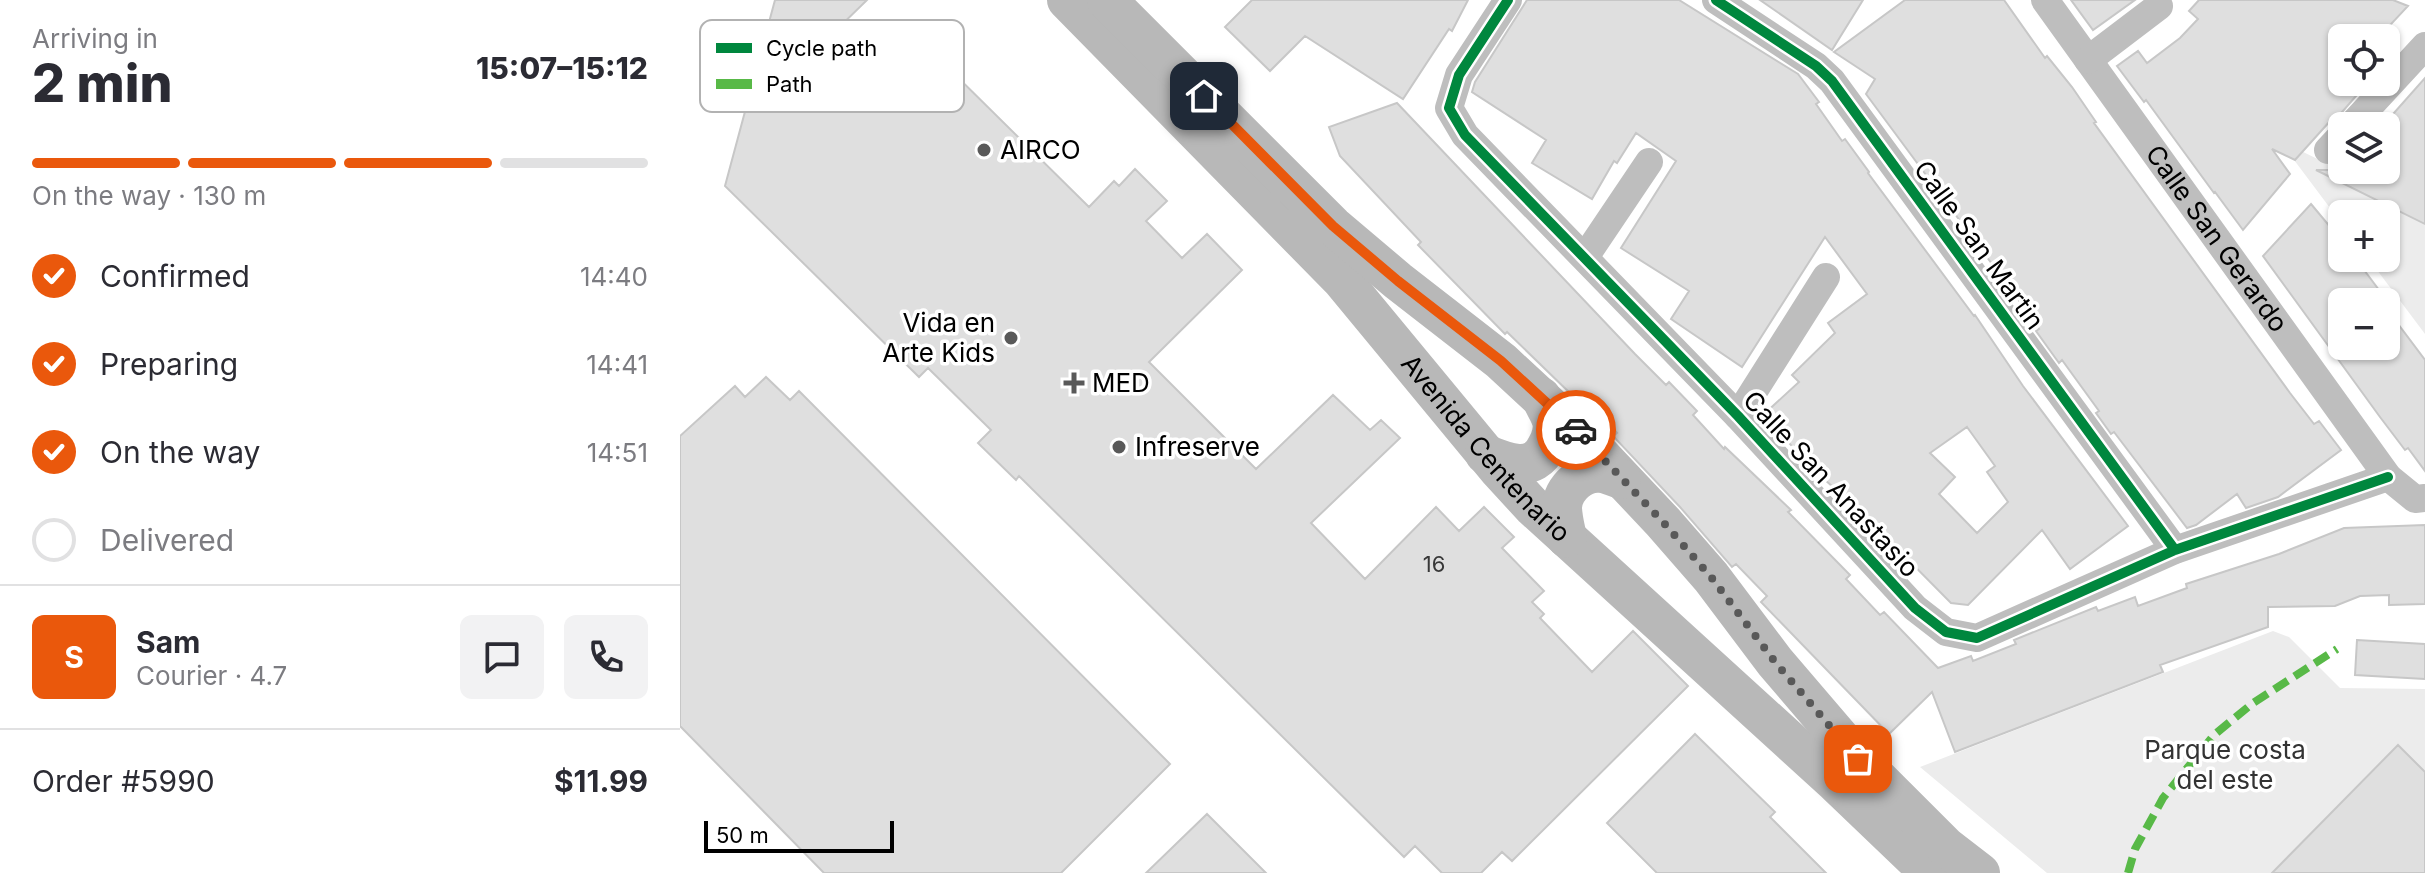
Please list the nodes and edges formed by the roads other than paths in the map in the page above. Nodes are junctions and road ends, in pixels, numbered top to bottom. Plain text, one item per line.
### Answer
1 (1067, 0) edge
2 (1107, 0) edge
3 (1508, 0) edge
4 (1716, 0) edge
5 (2045, 0) edge
6 (2159, 6) dead end
7 (2425, 46) edge
8 (2088, 60) junction
9 (2364, 112) edge
10 (1649, 162) dead end
11 (1585, 257) junction
12 (1826, 277) dead end
13 (1541, 397) junction
14 (1738, 416) junction
15 (1485, 454) junction
16 (2388, 477) junction
17 (1621, 479) junction
18 (2425, 498) edge
19 (1567, 538) junction
20 (2175, 550) junction
21 (1930, 873) edge
22 (1980, 873) edge

1 - 15 main road, Avenida Centenario
2 - 13 main road
3 - 11 street, Calle San Anastasio
4 - 20 street, Calle San Martin
5 - 8 street, Calle San Gerardo
6 - 8 street
7 - 9 street
8 - 16 street, Calle San Gerardo
10 - 11 street
11 - 14 street, Calle San Anastasio
12 - 14 street
13 - 15 main road
13 - 17 main road
14 - 20 street, Calle San Anastasio
15 - 19 main road, Avenida Centenario
16 - 18 street
16 - 20 street, Calle San Anastasio
17 - 19 main road
17 - 22 main road
19 - 21 main road, Avenida Centenario

